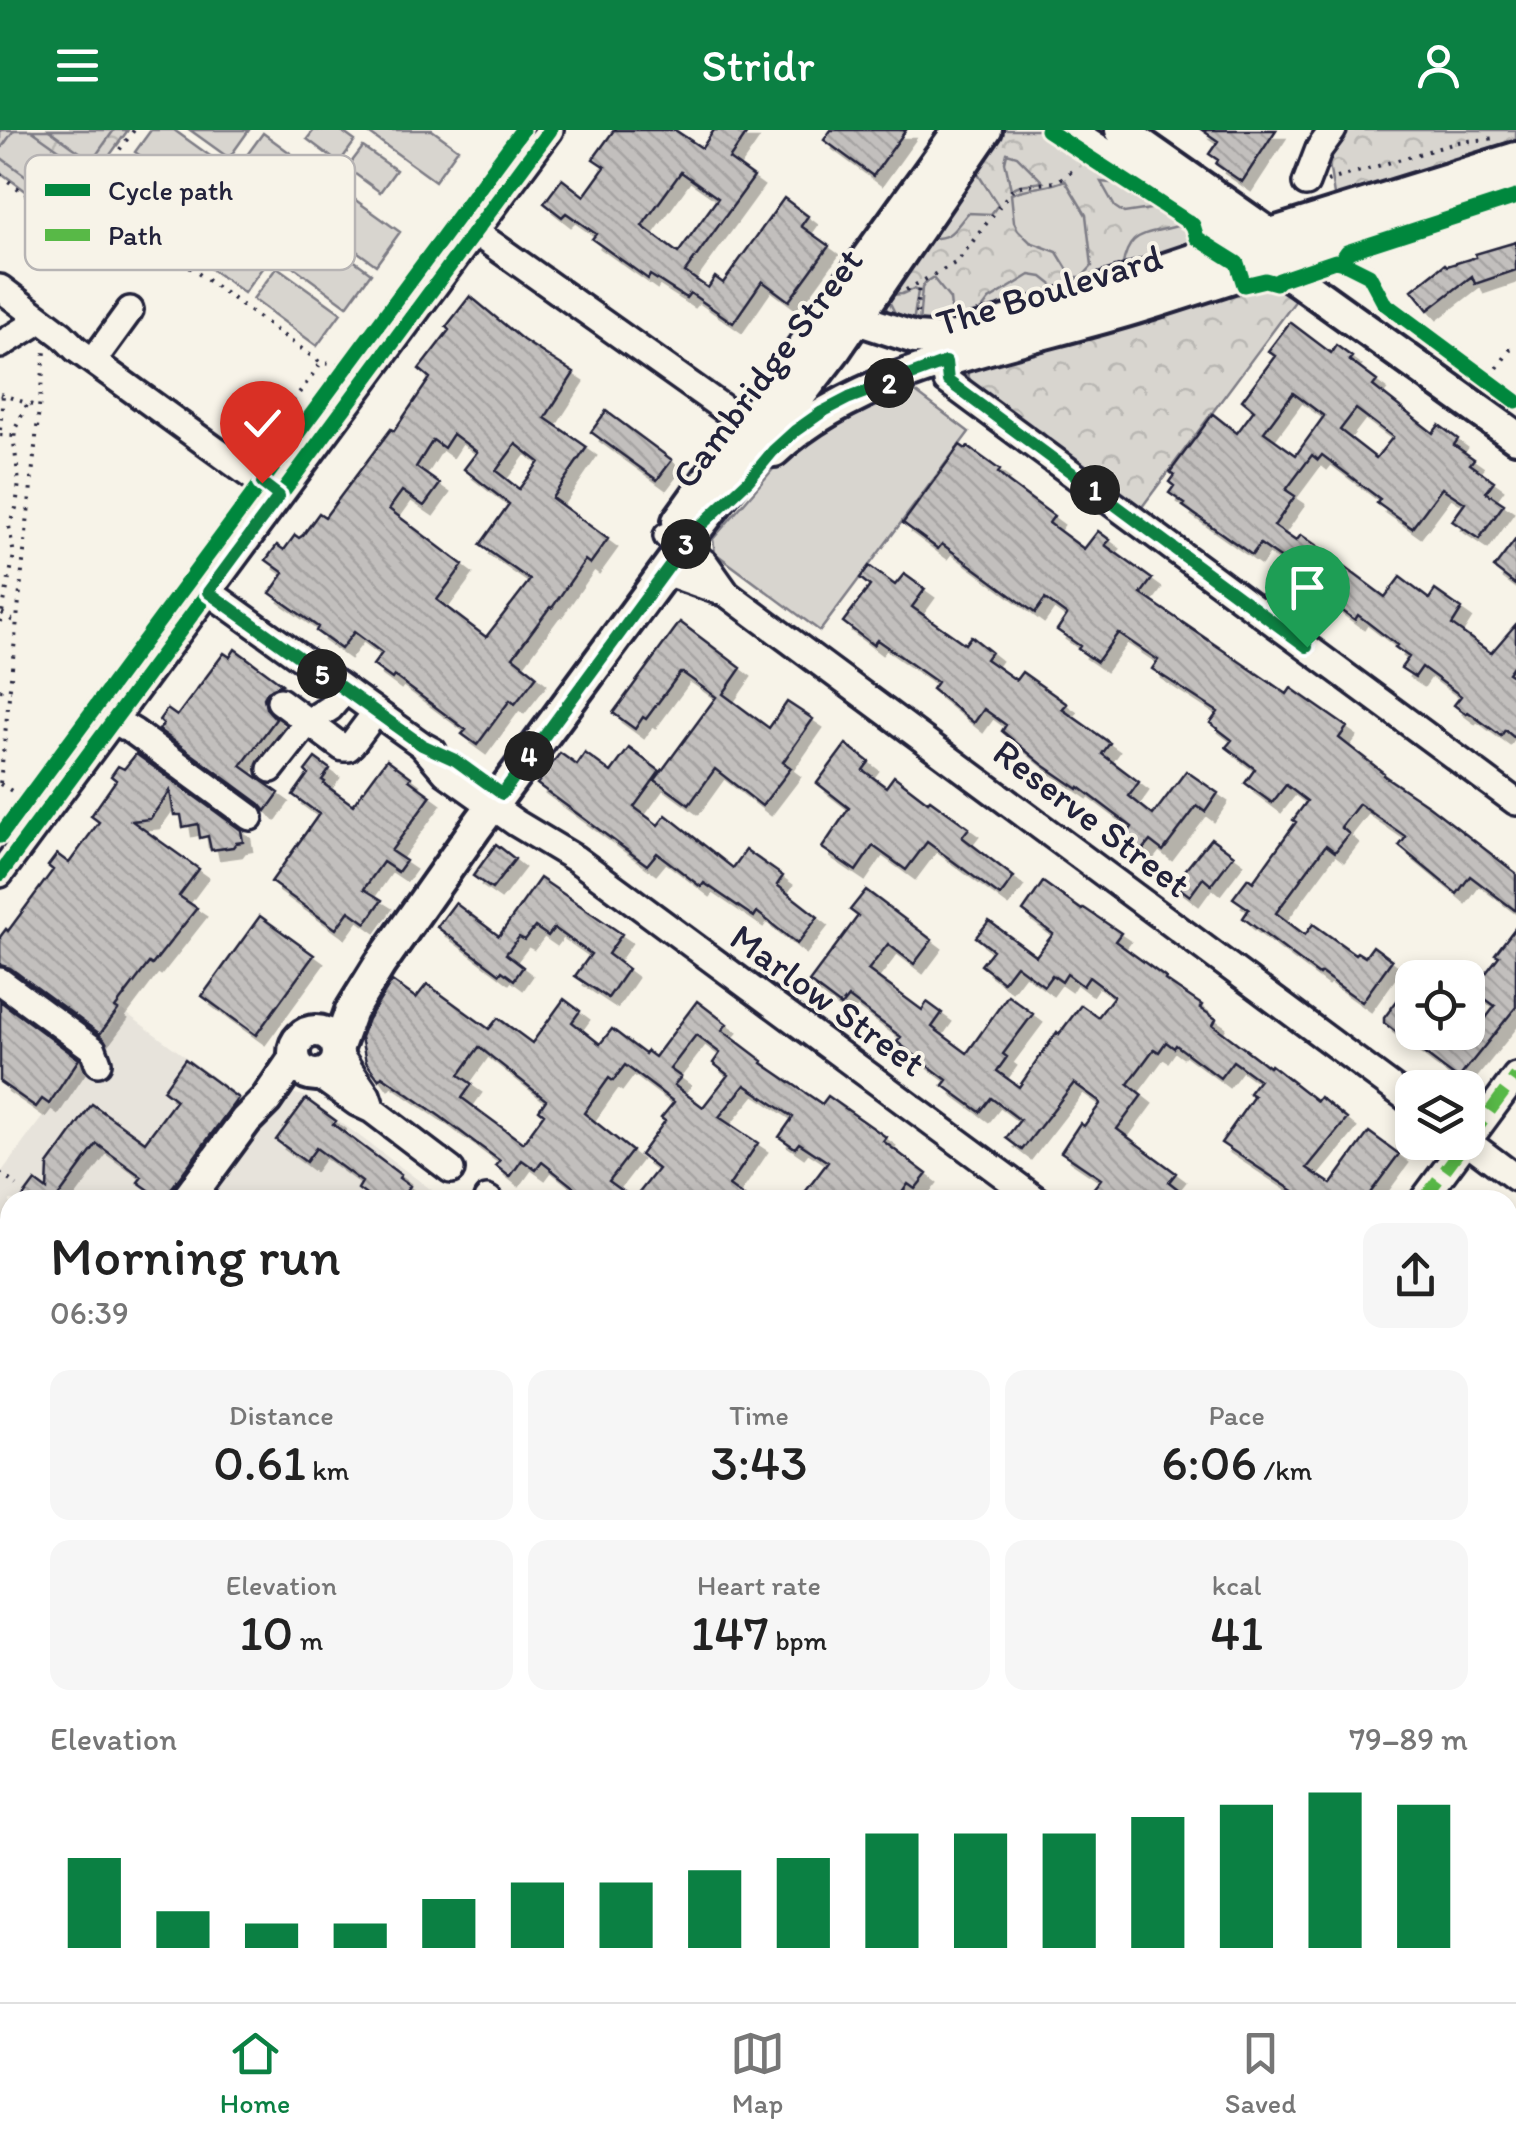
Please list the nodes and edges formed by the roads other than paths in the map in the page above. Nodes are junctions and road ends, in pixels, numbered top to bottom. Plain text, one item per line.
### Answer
1 (550, 130) edge
2 (959, 130) edge
3 (986, 130) edge
4 (1067, 130) edge
5 (1120, 130) edge
6 (1333, 130) edge
7 (1514, 147) edge
8 (1318, 182) road end
9 (1516, 183) edge
10 (474, 232) junction
11 (1270, 249) junction
12 (1, 304) edge
13 (130, 310) dead end
14 (843, 314) junction
15 (31, 326) junction
16 (0, 346) edge
17 (945, 351) junction
18 (85, 355) junction
19 (1516, 419) edge
20 (747, 425) junction
21 (1516, 437) edge
22 (271, 483) junction
23 (679, 544) junction
24 (208, 592) junction
25 (344, 690) junction
26 (280, 700) dead end
27 (376, 712) junction
28 (114, 720) junction
29 (308, 722) junction
30 (271, 769) dead end
31 (490, 795) junction
32 (1516, 802) edge
33 (250, 816) dead end
34 (0, 874) edge
35 (0, 982) edge
36 (320, 1057) junction
37 (98, 1063) dead end
38 (1516, 1076) edge
39 (1395, 1089) edge
40 (1485, 1118) edge
41 (1485, 1155) edge
42 (1453, 1160) edge
43 (451, 1170) dead end
44 (1516, 1178) edge
45 (195, 1190) edge
46 (219, 1190) edge
47 (1023, 1190) edge
48 (1431, 1190) edge

1 - 10 street
2 - 14 main road, Cambridge Street
3 - 14 main road, Cambridge Street
4 - 11 main road
5 - 11 main road
6 - 8 street
7 - 11 main road, The Boulevard
9 - 11 main road, The Boulevard
10 - 20 street
10 - 22 street
11 - 17 main road, The Boulevard
11 - 19 main road
11 - 21 main road
12 - 15 street
12 - 18 street
13 - 18 street
14 - 17 main road, The Boulevard
14 - 20 main road, Cambridge Street
14 - 23 main road, Cambridge Street
15 - 16 street
15 - 18 street
17 - 23 main road, The Boulevard
17 - 32 street
18 - 22 street
20 - 23 main road, Cambridge Street
22 - 24 street
23 - 31 main road, Cambridge Street
23 - 39 street, Reserve Street
24 - 25 street, Marlow Street
24 - 28 street
25 - 27 street, Marlow Street
25 - 29 street
26 - 29 street
27 - 29 street
27 - 31 street, Marlow Street
28 - 33 street
28 - 34 street
29 - 30 street
31 - 36 main road, Cambridge Street
31 - 47 street, Marlow Street
35 - 37 street
36 - 43 street
36 - 45 main road, Cambridge Street
36 - 46 main road, Cambridge Street
38 - 40 street
41 - 44 street
42 - 48 street

